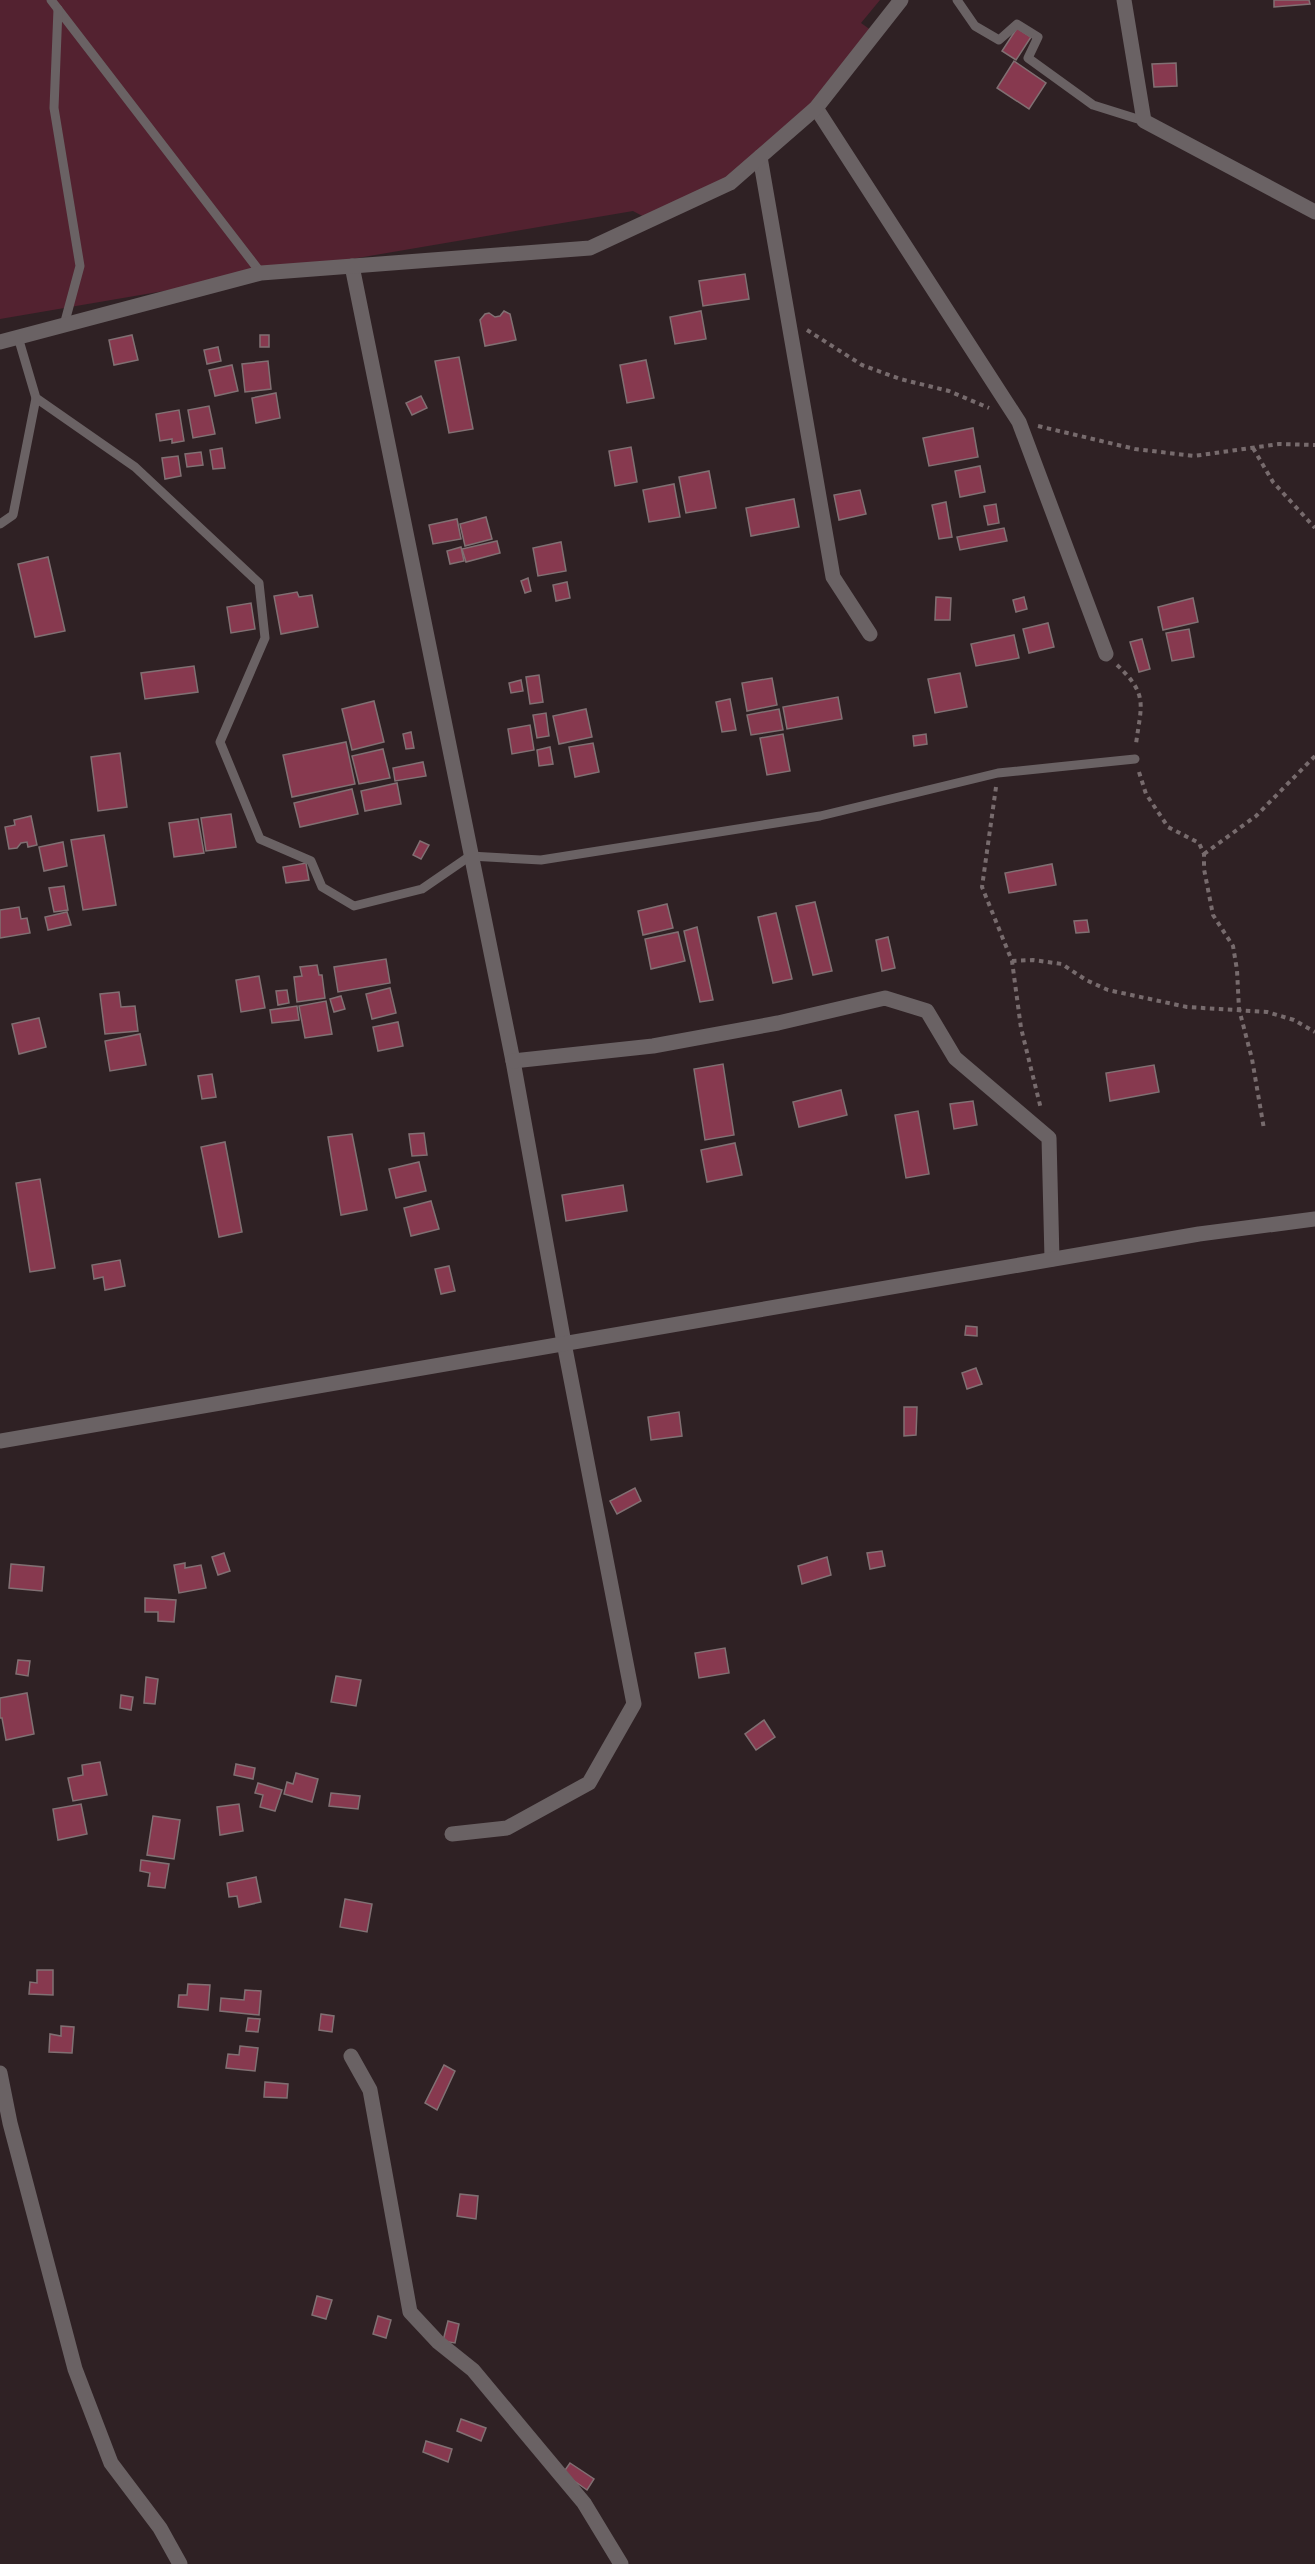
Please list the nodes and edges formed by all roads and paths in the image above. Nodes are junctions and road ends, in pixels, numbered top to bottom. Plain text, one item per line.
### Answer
1 (51, 0) edge
2 (901, 0) edge
3 (957, 0) edge
4 (1124, 0) edge
5 (58, 9) junction
6 (816, 108) junction
7 (1144, 121) junction
8 (760, 157) junction
9 (1315, 213) edge
10 (352, 266) junction
11 (261, 273) junction
12 (788, 316) junction
13 (64, 325) junction
14 (18, 337) junction
15 (0, 342) edge
16 (36, 398) junction
17 (991, 409) dead end
18 (1019, 422) junction
19 (1315, 445) edge
20 (1253, 448) junction
21 (0, 524) edge
22 (1315, 528) edge
23 (870, 634) dead end
24 (1106, 654) joint
25 (1315, 756) edge
26 (1135, 759) junction
27 (998, 773) junction
28 (1204, 854) junction
29 (470, 856) junction
30 (1012, 961) junction
31 (1239, 1009) junction
32 (1315, 1032) edge
33 (513, 1061) junction
34 (1263, 1129) dead end
35 (1049, 1138) junction
36 (1315, 1219) edge
37 (1052, 1259) junction
38 (564, 1343) junction
39 (0, 1441) edge
40 (452, 1833) dead end
41 (351, 2056) dead end
42 (0, 2073) edge
43 (180, 2564) edge
44 (621, 2564) edge

1 - 5 lane
2 - 6 street
3 - 7 lane
4 - 7 street
5 - 11 lane
5 - 13 lane
6 - 8 street
6 - 18 street
7 - 9 street
8 - 10 street
8 - 12 street
10 - 11 street
10 - 29 street
11 - 13 street
12 - 17 path
12 - 23 street
13 - 14 street
14 - 15 street
14 - 16 lane
16 - 21 lane
16 - 29 lane
18 - 20 path
18 - 24 street
19 - 20 path
20 - 22 path
24 - 26 path
25 - 28 path
26 - 27 lane
26 - 28 path
27 - 29 lane
27 - 30 path
28 - 31 path
29 - 33 street
30 - 31 path
30 - 35 path
31 - 32 path
31 - 34 path
33 - 35 street
33 - 38 street
35 - 37 street
36 - 37 street
37 - 38 street
38 - 39 street
38 - 40 street
41 - 44 street
42 - 43 street

